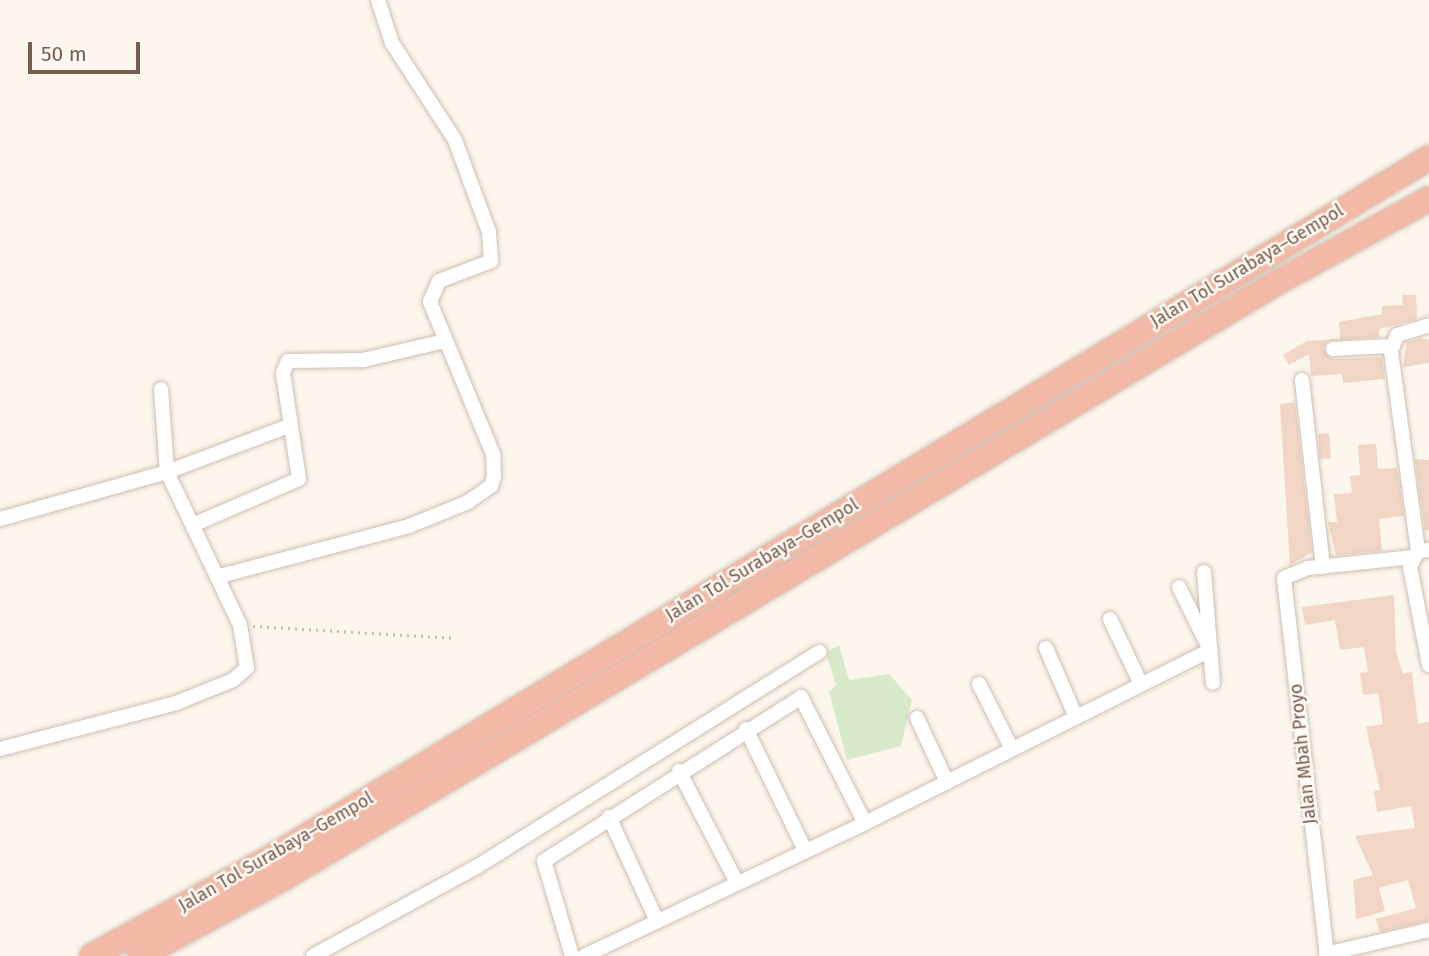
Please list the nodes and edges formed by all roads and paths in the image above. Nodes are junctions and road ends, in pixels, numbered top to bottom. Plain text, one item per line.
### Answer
1 (378, 0) edge
2 (1429, 158) edge
3 (1429, 199) edge
4 (1429, 325) edge
5 (445, 341) junction
6 (1393, 346) junction
7 (1333, 349) dead end
8 (1301, 380) dead end
9 (161, 389) dead end
10 (289, 426) junction
11 (167, 472) junction
12 (0, 519) edge
13 (195, 524) junction
14 (1420, 553) edge
15 (1315, 568) junction
16 (1204, 572) dead end
17 (220, 576) junction
18 (1179, 587) dead end
19 (1110, 619) dead end
20 (240, 625) junction
21 (456, 638) dead end
22 (1046, 649) dead end
23 (1210, 650) junction
24 (819, 652) dead end
25 (1429, 665) edge
26 (1213, 683) dead end
27 (979, 684) dead end
28 (1141, 684) junction
29 (1076, 717) junction
30 (917, 718) dead end
31 (746, 729) junction
32 (0, 748) edge
33 (1012, 749) junction
34 (679, 771) junction
35 (947, 782) junction
36 (608, 817) junction
37 (865, 823) junction
38 (804, 848) junction
39 (736, 881) junction
40 (657, 921) junction
41 (1429, 930) edge
42 (1326, 955) edge
43 (92, 956) edge
44 (140, 956) edge
45 (313, 956) edge
46 (572, 956) edge
47 (583, 956) edge

1 - 5 street
2 - 43 highway, Jalan Tol Surabaya–Gempol
3 - 44 highway, Jalan Tol Surabaya–Gempol
4 - 6 street
5 - 10 street
5 - 17 street
6 - 7 street
6 - 14 street
8 - 15 street
9 - 11 street
10 - 11 street
10 - 13 street
11 - 12 street
11 - 13 street
13 - 17 street
14 - 15 street
14 - 25 street
15 - 42 street, Jalan Mbah Proyo
16 - 23 street
17 - 20 street
18 - 23 street
19 - 28 street
20 - 21 path
20 - 32 street
22 - 29 street
23 - 26 street
23 - 28 street
24 - 45 street
27 - 33 street
28 - 29 street
29 - 33 street
30 - 35 street
31 - 34 street
31 - 37 street
31 - 38 street
33 - 35 street
34 - 36 street
34 - 39 street
35 - 37 street
36 - 40 street
36 - 46 street
37 - 38 street
38 - 39 street
39 - 40 street
40 - 47 street
41 - 42 street

